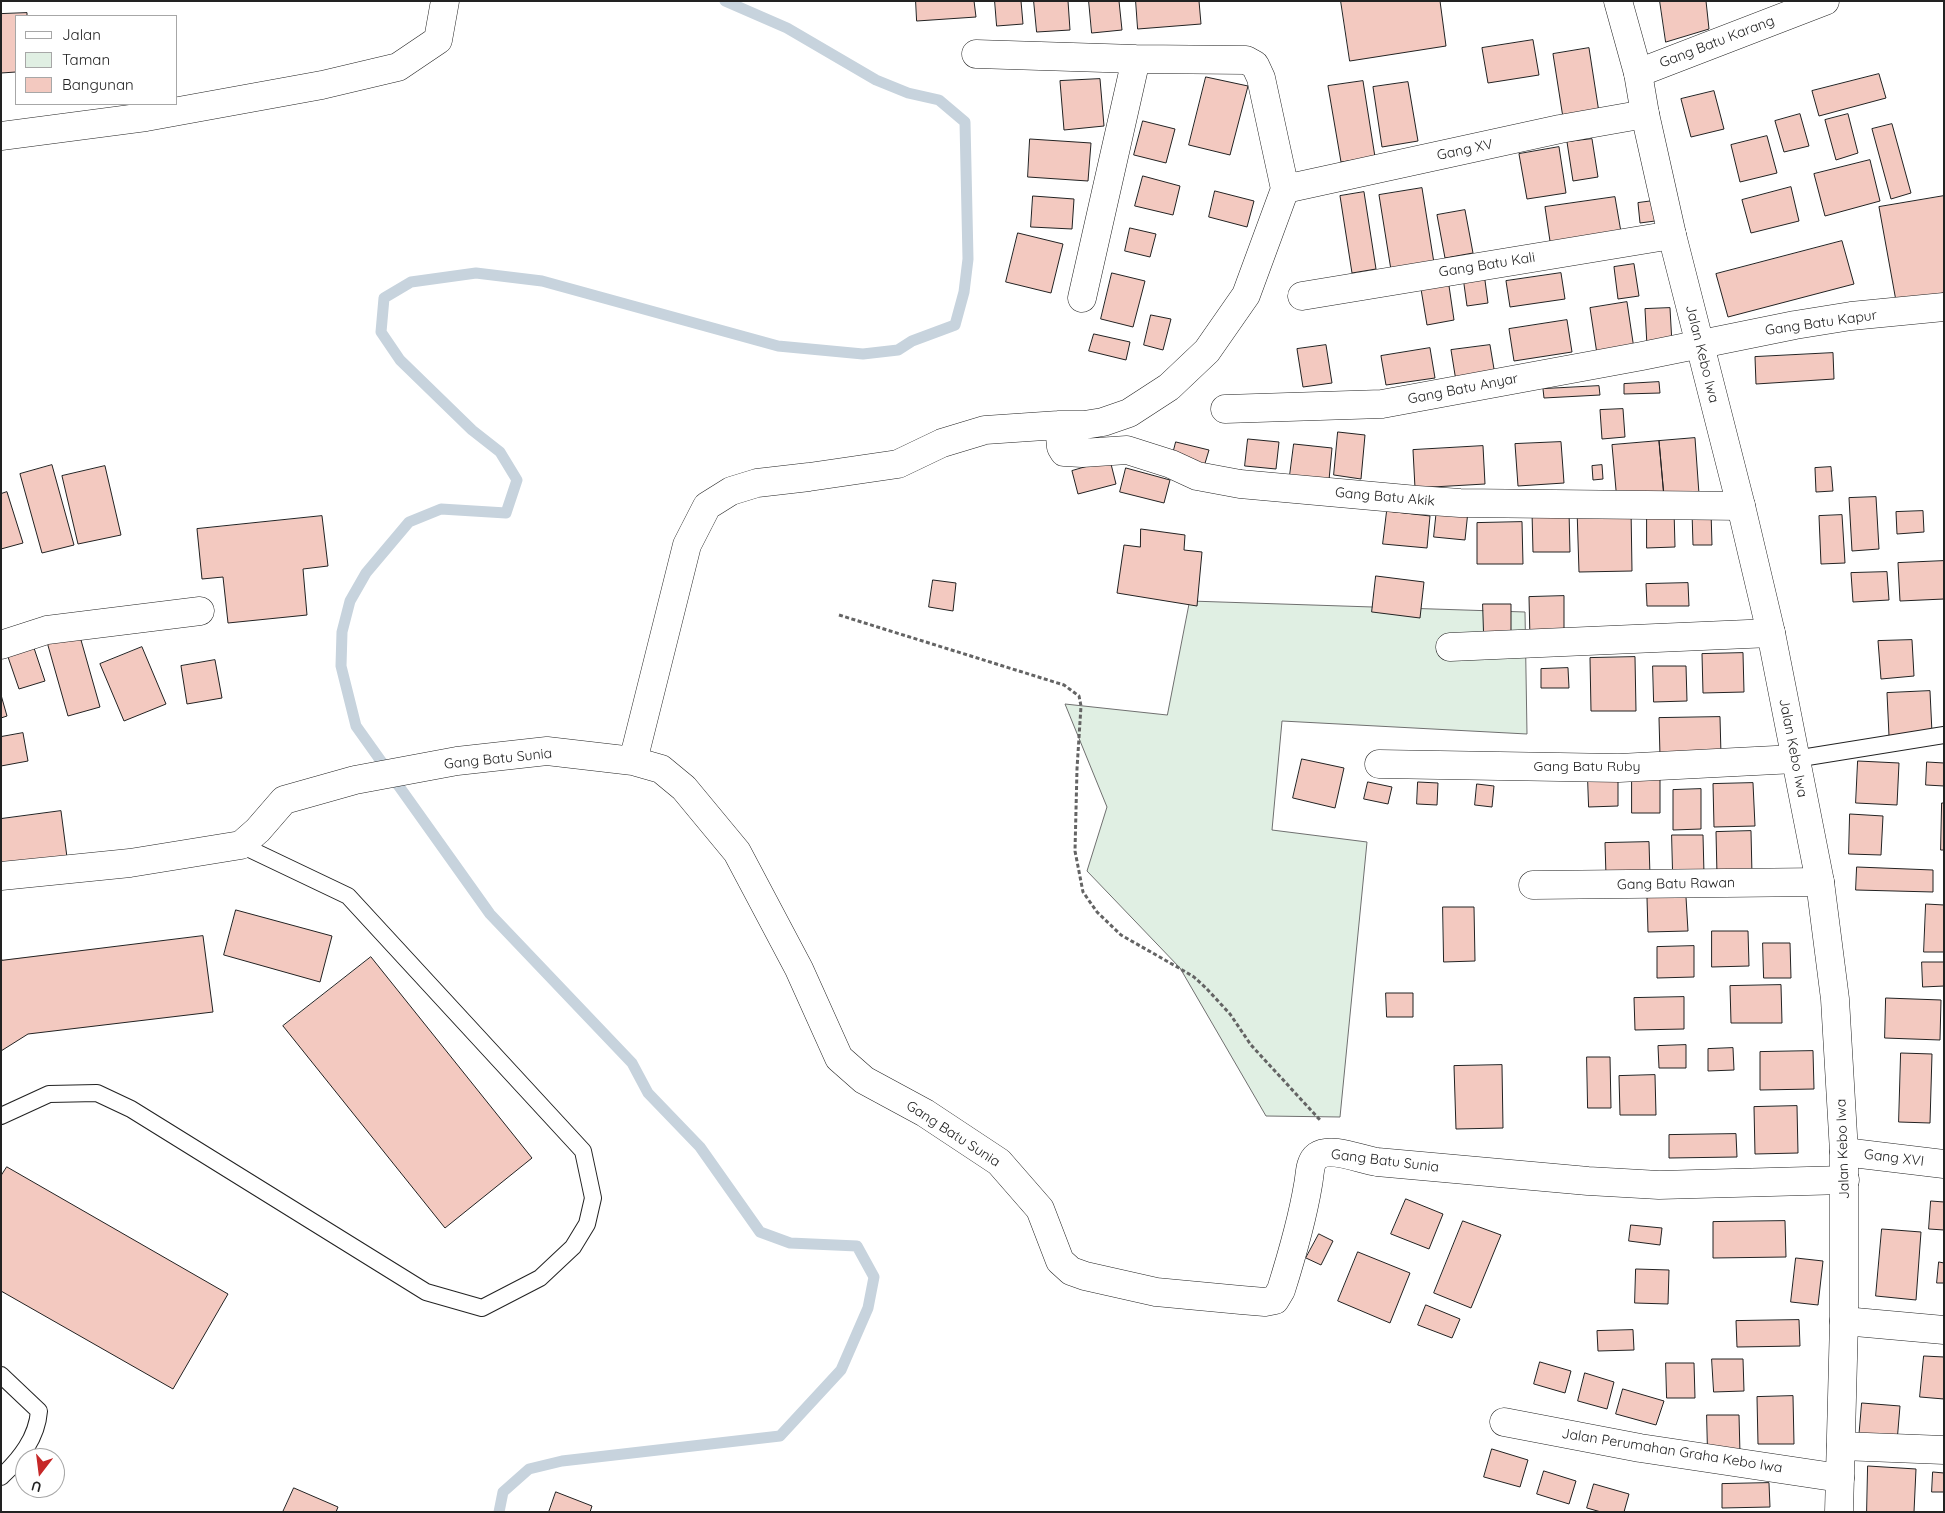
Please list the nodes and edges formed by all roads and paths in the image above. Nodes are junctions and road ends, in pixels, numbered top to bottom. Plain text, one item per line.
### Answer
1 (445, 1) edge
2 (1618, 1) edge
3 (1825, 1) edge
4 (976, 54) dead end
5 (1136, 59) junction
6 (1638, 73) junction
7 (1645, 114) junction
8 (1, 136) edge
9 (1285, 189) junction
10 (1672, 235) junction
11 (1302, 296) dead end
12 (1082, 298) dead end
13 (1944, 307) edge
14 (1698, 344) junction
15 (1225, 409) dead end
16 (1059, 425) junction
17 (1741, 506) junction
18 (200, 611) dead end
19 (839, 615) dead end
20 (1771, 633) junction
21 (1, 645) edge
22 (1450, 648) dead end
23 (1944, 735) edge
24 (1795, 759) junction
25 (633, 761) junction
26 (1379, 764) dead end
27 (241, 845) junction
28 (1, 876) edge
29 (1820, 882) junction
30 (1533, 885) dead end
31 (1, 1116) edge
32 (1844, 1152) junction
33 (1353, 1155) junction
34 (1944, 1164) edge
35 (1845, 1180) junction
36 (1844, 1321) junction
37 (1944, 1330) edge
38 (1, 1375) edge
39 (1504, 1422) dead end
40 (1841, 1446) junction
41 (1944, 1450) edge
42 (1, 1476) edge
43 (1840, 1478) junction
44 (1839, 1512) edge

1 - 8 street
2 - 6 street, Jalan Kebo Iwa
3 - 6 street, Gang Batu Karang
4 - 5 street
5 - 9 street
5 - 12 street
6 - 7 street, Jalan Kebo Iwa
7 - 9 street, Gang XV
7 - 10 street, Jalan Kebo Iwa
9 - 16 street
10 - 11 street, Gang Batu Kali
10 - 14 street, Jalan Kebo Iwa
13 - 14 street, Gang Batu Kapur
14 - 15 street, Gang Batu Anyar
14 - 17 street, Jalan Kebo Iwa
16 - 17 street, Gang Batu Akik
16 - 25 street
17 - 20 street, Jalan Kebo Iwa
18 - 21 street
19 - 33 path
20 - 22 street
20 - 24 street, Jalan Kebo Iwa
23 - 24 lane
24 - 26 street, Gang Batu Ruby
24 - 29 street, Jalan Kebo Iwa
25 - 27 street, Gang Batu Sunia
25 - 33 street, Gang Batu Sunia
27 - 28 street
27 - 31 lane
29 - 30 street, Gang Batu Rawan
29 - 32 street, Jalan Kebo Iwa
32 - 34 street, Gang XVI
32 - 35 street, Jalan Kebo Iwa
33 - 35 street, Gang Batu Sunia
35 - 36 street, Jalan Kebo Iwa
36 - 37 street
36 - 40 street, Jalan Kebo Iwa
38 - 42 lane
39 - 43 street, Jalan Perumahan Graha Kebo Iwa
40 - 41 street
40 - 43 street, Jalan Kebo Iwa
43 - 44 street, Jalan Kebo Iwa

